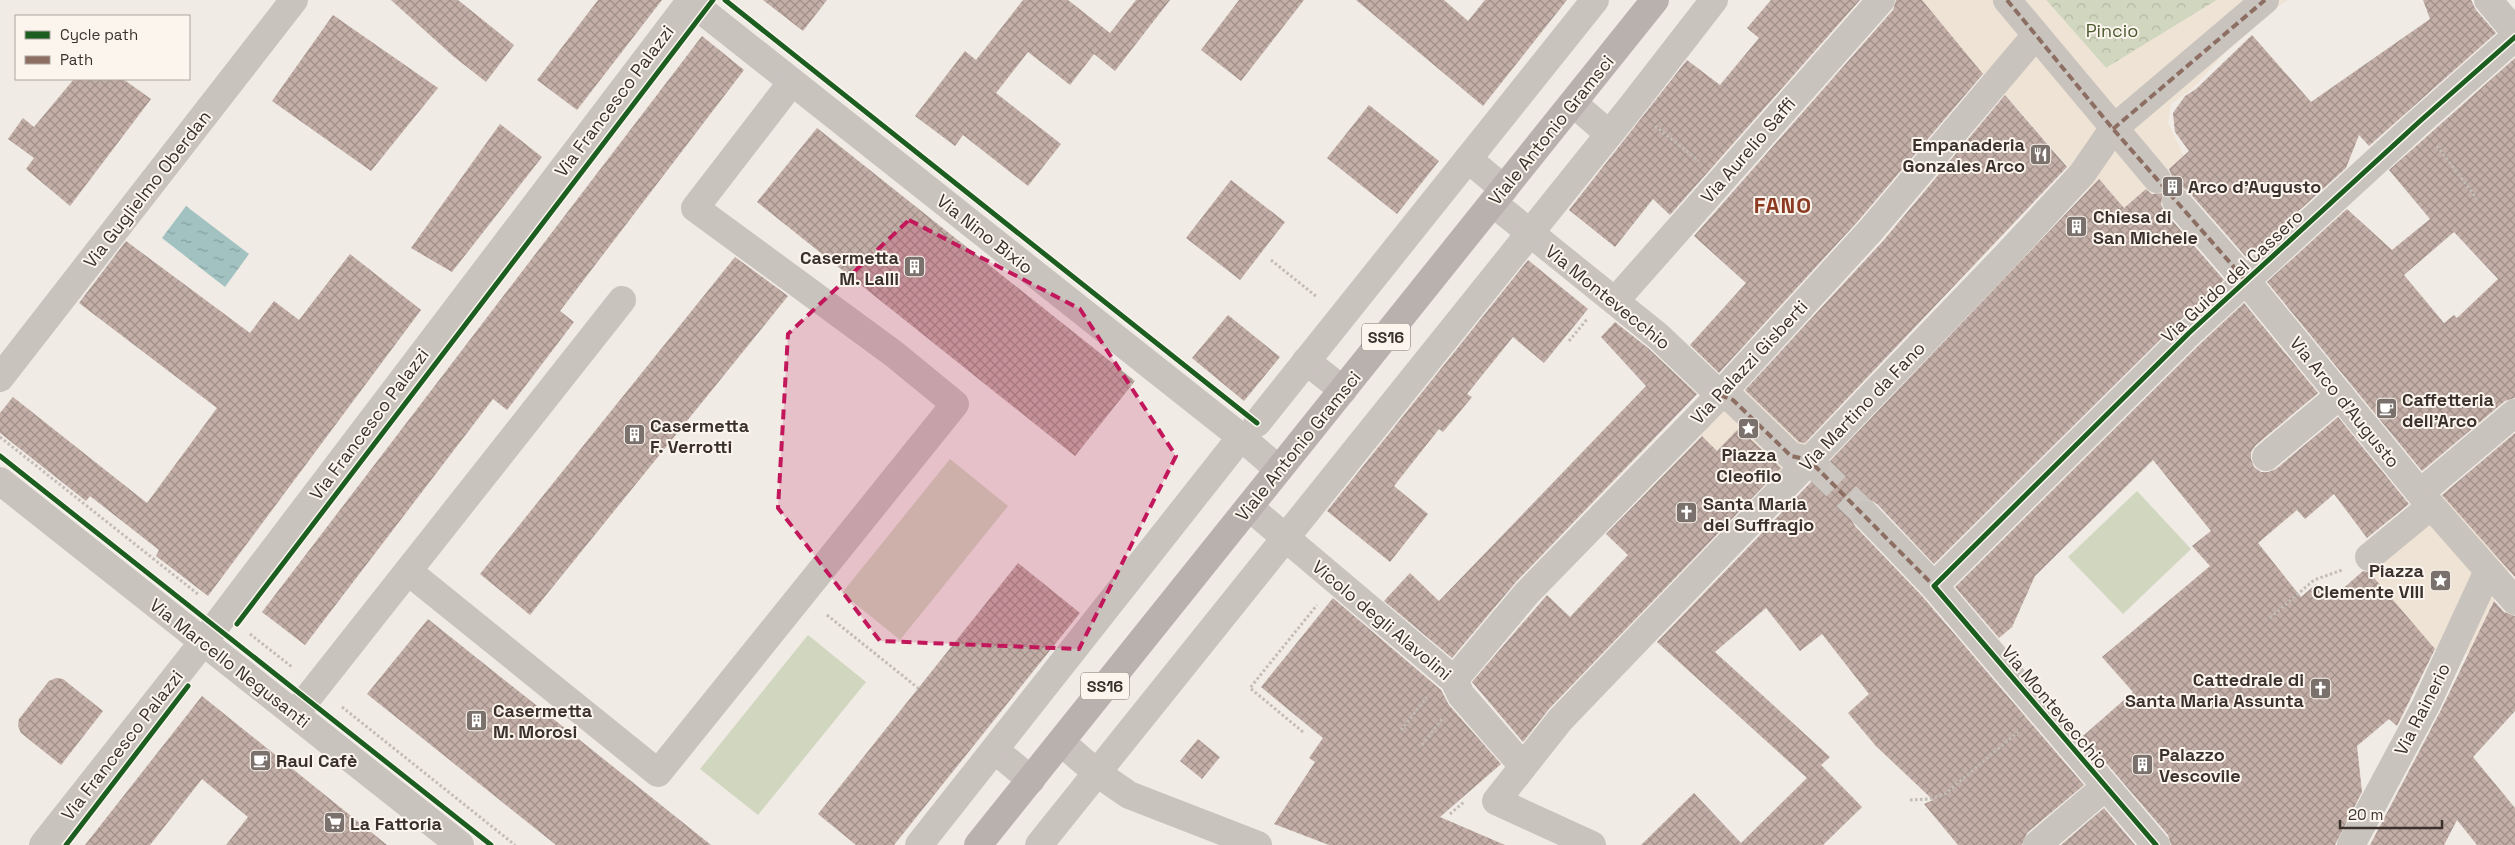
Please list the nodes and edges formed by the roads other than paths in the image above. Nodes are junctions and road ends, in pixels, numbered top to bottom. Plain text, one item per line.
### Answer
1 (294, 0) edge
2 (1595, 0) edge
3 (1655, 0) edge
4 (1714, 0) edge
5 (1881, 0) edge
6 (2007, 0) edge
7 (2265, 0) edge
8 (691, 1) edge
9 (2497, 3) edge
10 (2515, 32) edge
11 (2036, 35) junction
12 (2515, 37) edge
13 (792, 82) junction
14 (1573, 104) junction
15 (2113, 129) junction
16 (1609, 134) junction
17 (1468, 159) junction
18 (2158, 179) dead end
19 (1498, 196) junction
20 (2176, 201) dead end
21 (1529, 233) junction
22 (2247, 282) junction
23 (622, 300) dead end
24 (1615, 300) junction
25 (1306, 361) junction
26 (0, 378) edge
27 (1342, 390) junction
28 (1720, 395) junction
29 (2340, 395) junction
30 (2515, 413) edge
31 (1249, 430) junction
32 (2266, 457) dead end
33 (1813, 464) junction
34 (1278, 469) junction
35 (0, 480) edge
36 (2425, 500) junction
37 (1248, 507) junction
38 (1866, 515) tunnel mouth
39 (1285, 538) junction
40 (2369, 557) road end
41 (2488, 571) junction
42 (409, 572) junction
43 (1934, 586) junction
44 (2515, 601) edge
45 (203, 641) junction
46 (1450, 676) junction
47 (295, 714) junction
48 (1061, 742) junction
49 (994, 750) junction
50 (1523, 766) junction
51 (1097, 773) junction
52 (1031, 780) junction
53 (2105, 786) junction
54 (983, 843) edge
55 (43, 845) edge
56 (460, 845) edge
57 (919, 845) edge
58 (1039, 845) edge
59 (1258, 845) edge
60 (1592, 845) edge
61 (2037, 845) edge
62 (2156, 845) edge
63 (2351, 845) edge

1 - 26 street, Via Guglielmo Oberdan
2 - 17 street
3 - 14 main road, Viale Antonio Gramsci / SS16
4 - 16 street
5 - 24 street, Via Aurelio Saffi
6 - 11 street
7 - 15 street, Via Martino da Fano
8 - 13 street, Via Nino Bixio
8 - 45 street, Via Francesco Palazzi
9 - 10 street
11 - 15 street
11 - 28 street, Via Palazzi Gisberti
12 - 22 street, Via Guido del Cassero
13 - 31 street, Via Nino Bixio
13 - 42 street
14 - 16 street
14 - 19 main road, Viale Antonio Gramsci / SS16
15 - 18 street
15 - 33 street, Via Martino da Fano
16 - 21 street
17 - 19 street, Via Montevecchio
17 - 25 street
19 - 21 street, Via Montevecchio
19 - 27 main road, Viale Antonio Gramsci / SS16
20 - 22 street, Via Arco d'Augusto
21 - 24 street, Via Montevecchio
21 - 39 street
22 - 29 street, Via Arco d'Augusto
22 - 43 street, Via Guido del Cassero
23 - 42 street
24 - 28 street, Via Montevecchio
25 - 27 street
25 - 31 street
27 - 34 main road, Viale Antonio Gramsci / SS16
28 - 33 street
28 - 46 street, Via Palazzi Gisberti
29 - 32 street
29 - 36 street, Via Arco d'Augusto
30 - 36 street
31 - 34 street, Via Nino Bixio
31 - 49 street
33 - 50 street, Via Martino da Fano
34 - 37 main road, Viale Antonio Gramsci / SS16
35 - 45 street, Via Marcello Negusanti
36 - 40 street
36 - 41 street, Via Arco d'Augusto
37 - 39 street, Vicolo degli Alavolini
37 - 48 main road, Viale Antonio Gramsci / SS16
38 - 43 street, Via Montevecchio
39 - 46 street, Vicolo degli Alavolini
39 - 51 street
41 - 44 street, Via Arco d'Augusto
41 - 63 street, Via Rainerio
42 - 47 street
43 - 53 street, Via Montevecchio
45 - 47 street, Via Marcello Negusanti
45 - 55 street, Via Francesco Palazzi
46 - 50 street, Vicolo degli Alavolini
47 - 56 street, Via Marcello Negusanti
48 - 51 street
48 - 52 main road, Viale Antonio Gramsci / SS16
49 - 52 street
49 - 57 street
50 - 60 street
51 - 58 street
51 - 59 street
52 - 54 main road, Viale Antonio Gramsci / SS16
53 - 61 street
53 - 62 street, Via Montevecchio

